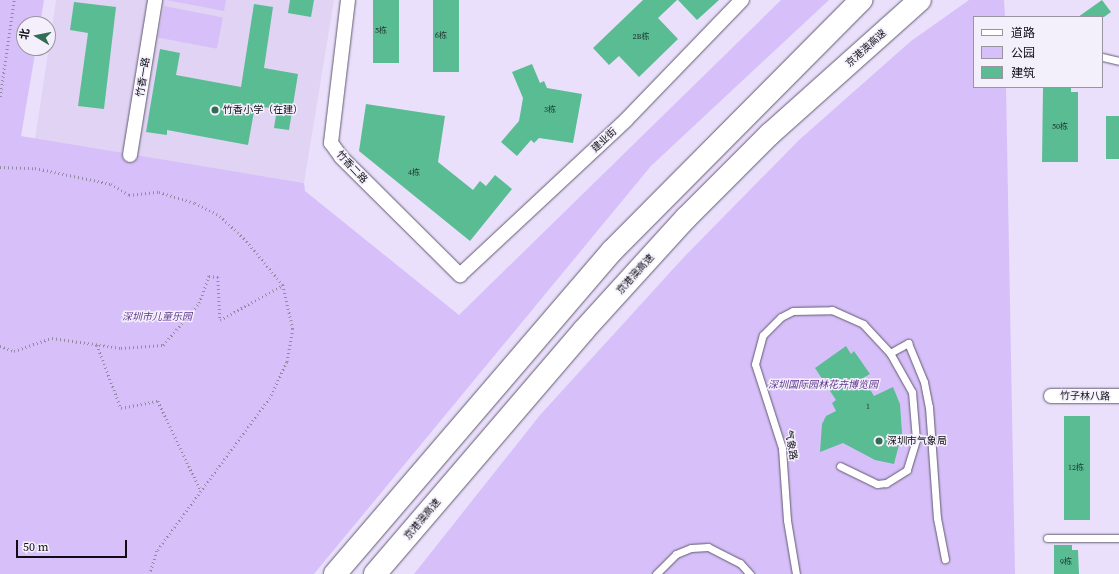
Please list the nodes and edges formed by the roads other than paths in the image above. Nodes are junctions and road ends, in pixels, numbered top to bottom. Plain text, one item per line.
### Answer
1 (155, 0) edge
2 (348, 0) edge
3 (742, 0) edge
4 (861, 0) edge
5 (920, 0) edge
6 (1103, 57) edge
7 (1119, 61) edge
8 (130, 155) dead end
9 (460, 275) joint
10 (890, 353) junction
11 (1051, 396) dead end
12 (1119, 396) edge
13 (840, 466) dead end
14 (1047, 538) dead end
15 (1119, 538) edge
16 (946, 559) dead end
17 (335, 574) edge
18 (376, 574) edge
19 (656, 574) edge
20 (750, 574) edge
21 (796, 574) edge

1 - 8 street, 竹香一路
2 - 9 street, 竹香二路
3 - 9 street, 建业街
4 - 17 highway
5 - 18 highway, 京港澳高速
6 - 7 lane
10 - 13 lane
10 - 16 lane
10 - 21 lane, 气象路
11 - 12 street, 竹子林八路
14 - 15 lane
19 - 20 lane

